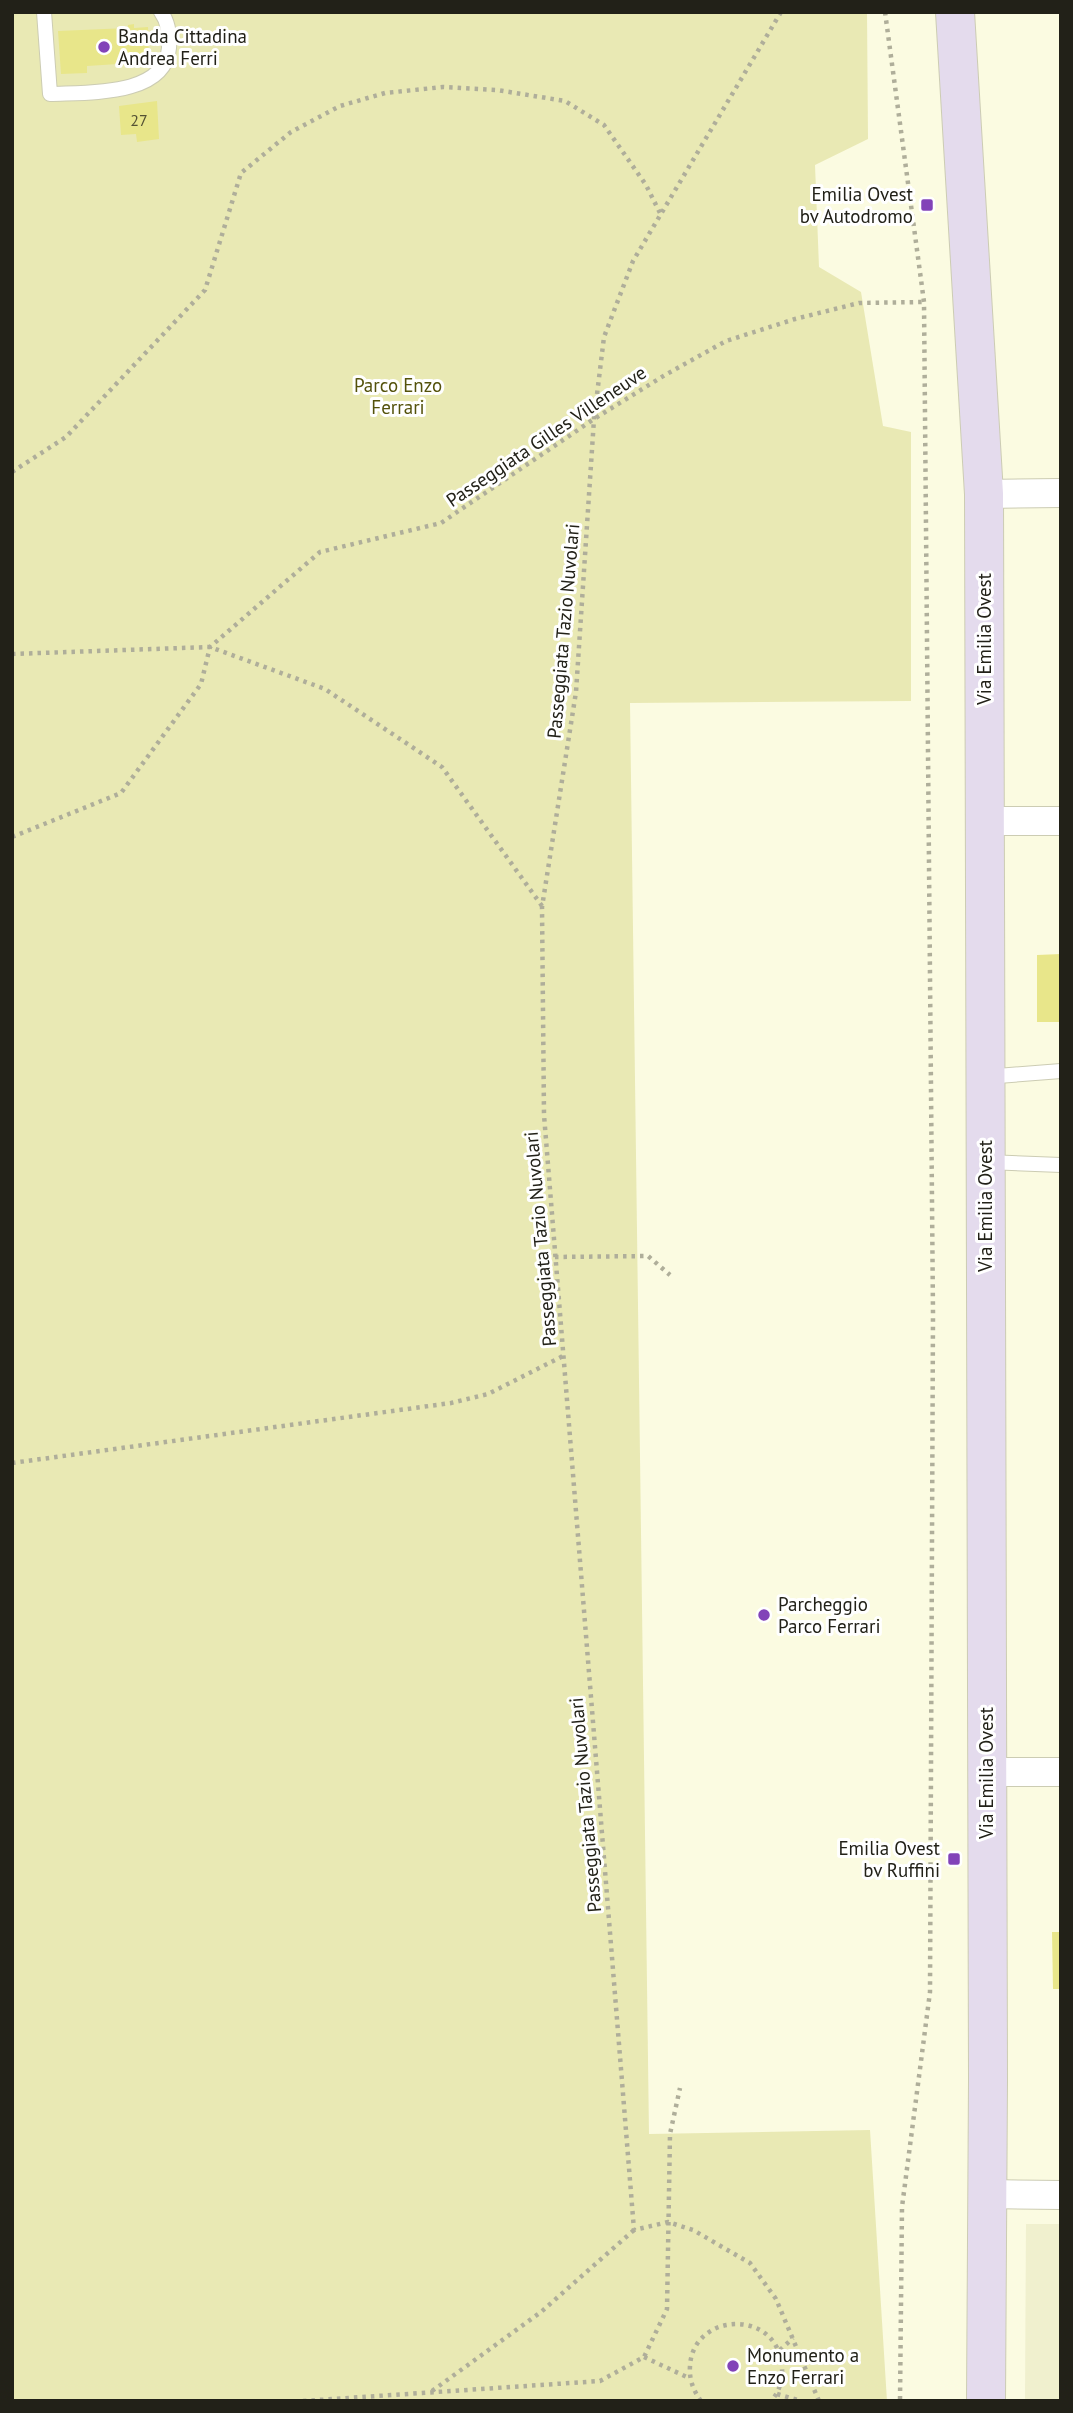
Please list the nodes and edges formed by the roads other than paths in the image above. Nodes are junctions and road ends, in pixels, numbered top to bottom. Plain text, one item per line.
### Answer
1 (44, 12) edge
2 (162, 12) edge
3 (928, 12) edge
4 (955, 12) edge
5 (966, 172) junction
6 (1061, 493) edge
7 (984, 494) junction
8 (984, 821) junction
9 (1061, 821) edge
10 (1061, 1070) edge
11 (985, 1077) junction
12 (986, 1162) junction
13 (1061, 1165) edge
14 (985, 1772) junction
15 (1061, 1772) edge
16 (988, 2194) junction
17 (1061, 2195) edge
18 (986, 2399) edge

1 - 2 lane
3 - 5 main road
4 - 5 main road, Via Emilia Ovest
5 - 7 main road, Via Emilia Ovest
6 - 7 street
7 - 8 main road, Via Emilia Ovest
8 - 9 street
8 - 11 main road, Via Emilia Ovest
10 - 11 lane
11 - 12 main road, Via Emilia Ovest
12 - 13 lane
12 - 14 main road, Via Emilia Ovest
14 - 15 street
14 - 16 main road, Via Emilia Ovest
16 - 17 street
16 - 18 main road, Via Emilia Ovest

